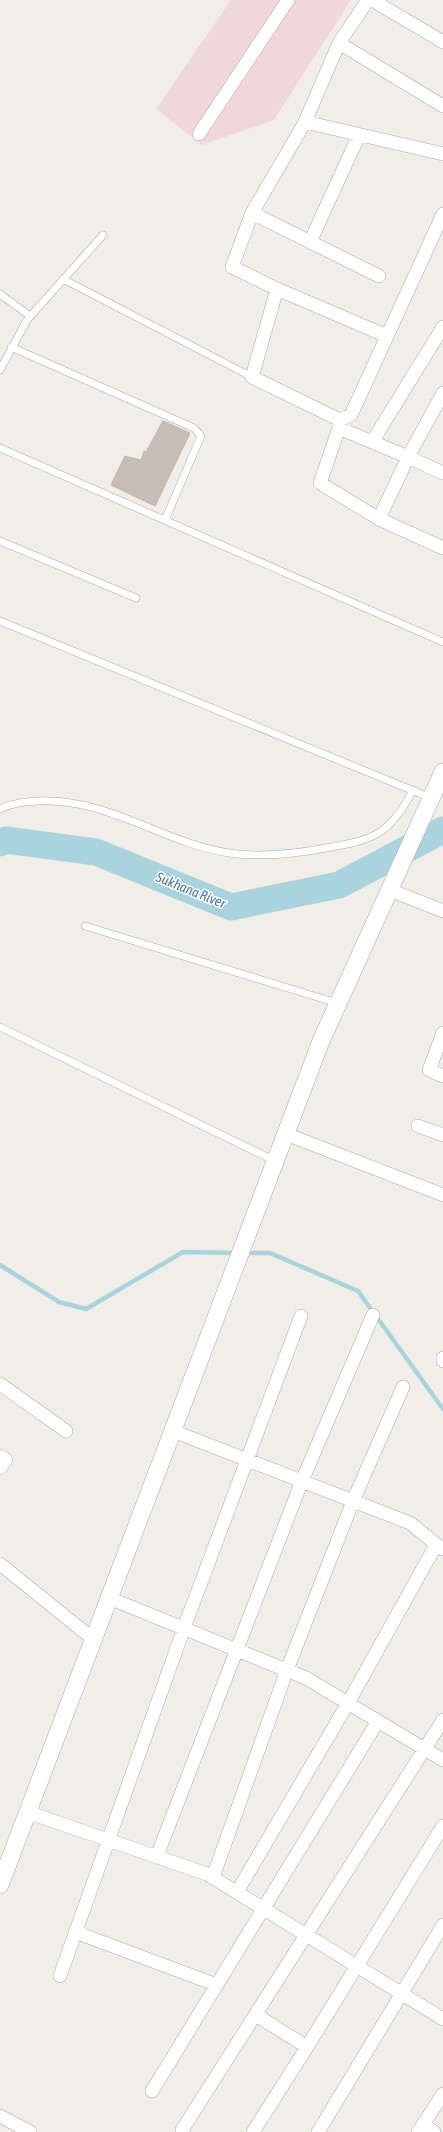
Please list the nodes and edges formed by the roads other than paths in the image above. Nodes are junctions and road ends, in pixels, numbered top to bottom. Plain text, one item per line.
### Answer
1 (288, 0) edge
2 (368, 0) edge
3 (372, 0) edge
4 (443, 42) edge
5 (340, 43) junction
6 (443, 106) edge
7 (305, 122) junction
8 (199, 134) dead end
9 (360, 135) junction
10 (443, 154) edge
11 (252, 213) junction
12 (443, 214) edge
13 (103, 235) dead end
14 (310, 242) junction
15 (379, 276) dead end
16 (63, 279) junction
17 (277, 289) junction
18 (0, 294) edge
19 (30, 316) junction
20 (443, 327) edge
21 (387, 336) junction
22 (11, 347) junction
23 (0, 370) edge
24 (252, 377) junction
25 (443, 394) edge
26 (340, 424) junction
27 (372, 442) junction
28 (0, 448) edge
29 (408, 458) junction
30 (443, 473) edge
31 (379, 519) junction
32 (165, 520) junction
33 (0, 541) edge
34 (443, 548) edge
35 (136, 598) dead end
36 (0, 621) edge
37 (443, 642) edge
38 (443, 772) edge
39 (413, 790) junction
40 (431, 798) junction
41 (0, 810) edge
42 (390, 890) junction
43 (443, 911) edge
44 (85, 926) dead end
45 (338, 1004) junction
46 (0, 1027) edge
47 (443, 1033) edge
48 (443, 1076) edge
49 (418, 1126) dead end
50 (286, 1134) junction
51 (443, 1135) edge
52 (276, 1162) junction
53 (443, 1195) edge
54 (373, 1315) dead end
55 (301, 1316) dead end
56 (0, 1384) edge
57 (403, 1387) dead end
58 (66, 1431) dead end
59 (173, 1431) junction
60 (0, 1456) edge
61 (247, 1460) junction
62 (0, 1468) edge
63 (302, 1482) junction
64 (353, 1501) junction
65 (439, 1547) edge
66 (2, 1569) edge
67 (109, 1598) junction
68 (184, 1628) junction
69 (93, 1639) junction
70 (236, 1649) junction
71 (287, 1670) junction
72 (348, 1703) junction
73 (443, 1720) edge
74 (378, 1721) junction
75 (425, 1749) junction
76 (443, 1760) edge
77 (27, 1812) junction
78 (443, 1826) edge
79 (109, 1839) junction
80 (157, 1856) junction
81 (213, 1877) junction
82 (0, 1885) edge
83 (238, 1892) junction
84 (265, 1908) junction
85 (443, 1925) edge
86 (75, 1932) junction
87 (307, 1935) junction
88 (358, 1967) junction
89 (60, 1976) dead end
90 (217, 1985) junction
91 (401, 1993) junction
92 (256, 2015) junction
93 (443, 2019) edge
94 (307, 2047) junction
95 (152, 2091) dead end
96 (443, 2094) edge
97 (0, 2116) edge
98 (420, 2128) edge
99 (182, 2130) dead end
100 (30, 2132) edge
101 (252, 2132) edge
102 (318, 2132) edge
103 (434, 2132) edge

1 - 8 street
2 - 5 street
3 - 4 street
5 - 6 street
5 - 7 street
7 - 9 street
7 - 11 street
9 - 10 street
9 - 14 street
11 - 14 street
11 - 17 street
12 - 21 street
13 - 16 lane
14 - 15 street
16 - 19 lane
16 - 24 lane
17 - 21 street
17 - 24 street
18 - 19 lane
19 - 22 lane
20 - 27 street
21 - 26 street
22 - 23 lane
22 - 32 lane
24 - 26 street
25 - 29 street
26 - 27 street
26 - 31 street
27 - 29 street
28 - 32 lane
29 - 30 street
29 - 31 street
31 - 34 street
32 - 37 lane
33 - 35 lane
36 - 39 lane
38 - 40 street
39 - 40 lane
39 - 41 lane
40 - 42 street
42 - 43 street
42 - 45 street
44 - 45 lane
45 - 50 street
46 - 52 lane
47 - 48 street
49 - 51 street
50 - 52 street
50 - 53 street
52 - 59 street
54 - 63 street
55 - 61 street
56 - 58 street
57 - 64 street
59 - 61 street
59 - 67 street
60 - 62 street
61 - 63 street
61 - 68 street
63 - 64 street
63 - 70 street
64 - 65 street
64 - 71 street
65 - 72 street
66 - 69 street
67 - 68 street
67 - 69 street
68 - 70 street
68 - 79 street
69 - 77 street
70 - 71 street
70 - 80 street
71 - 72 street
71 - 81 street
72 - 74 street
72 - 83 street
73 - 75 street
74 - 75 street
74 - 84 street
75 - 76 street
75 - 87 street
77 - 79 street
77 - 82 street
78 - 88 street
79 - 80 street
79 - 86 street
80 - 81 street
81 - 83 street
83 - 84 street
84 - 87 street
84 - 90 street
85 - 91 street
86 - 89 street
86 - 90 street
87 - 88 street
87 - 92 street
88 - 91 street
88 - 94 street
90 - 95 street
91 - 93 street
91 - 102 street
92 - 94 street
92 - 99 street
94 - 101 street
96 - 98 street
97 - 100 street
98 - 103 street

